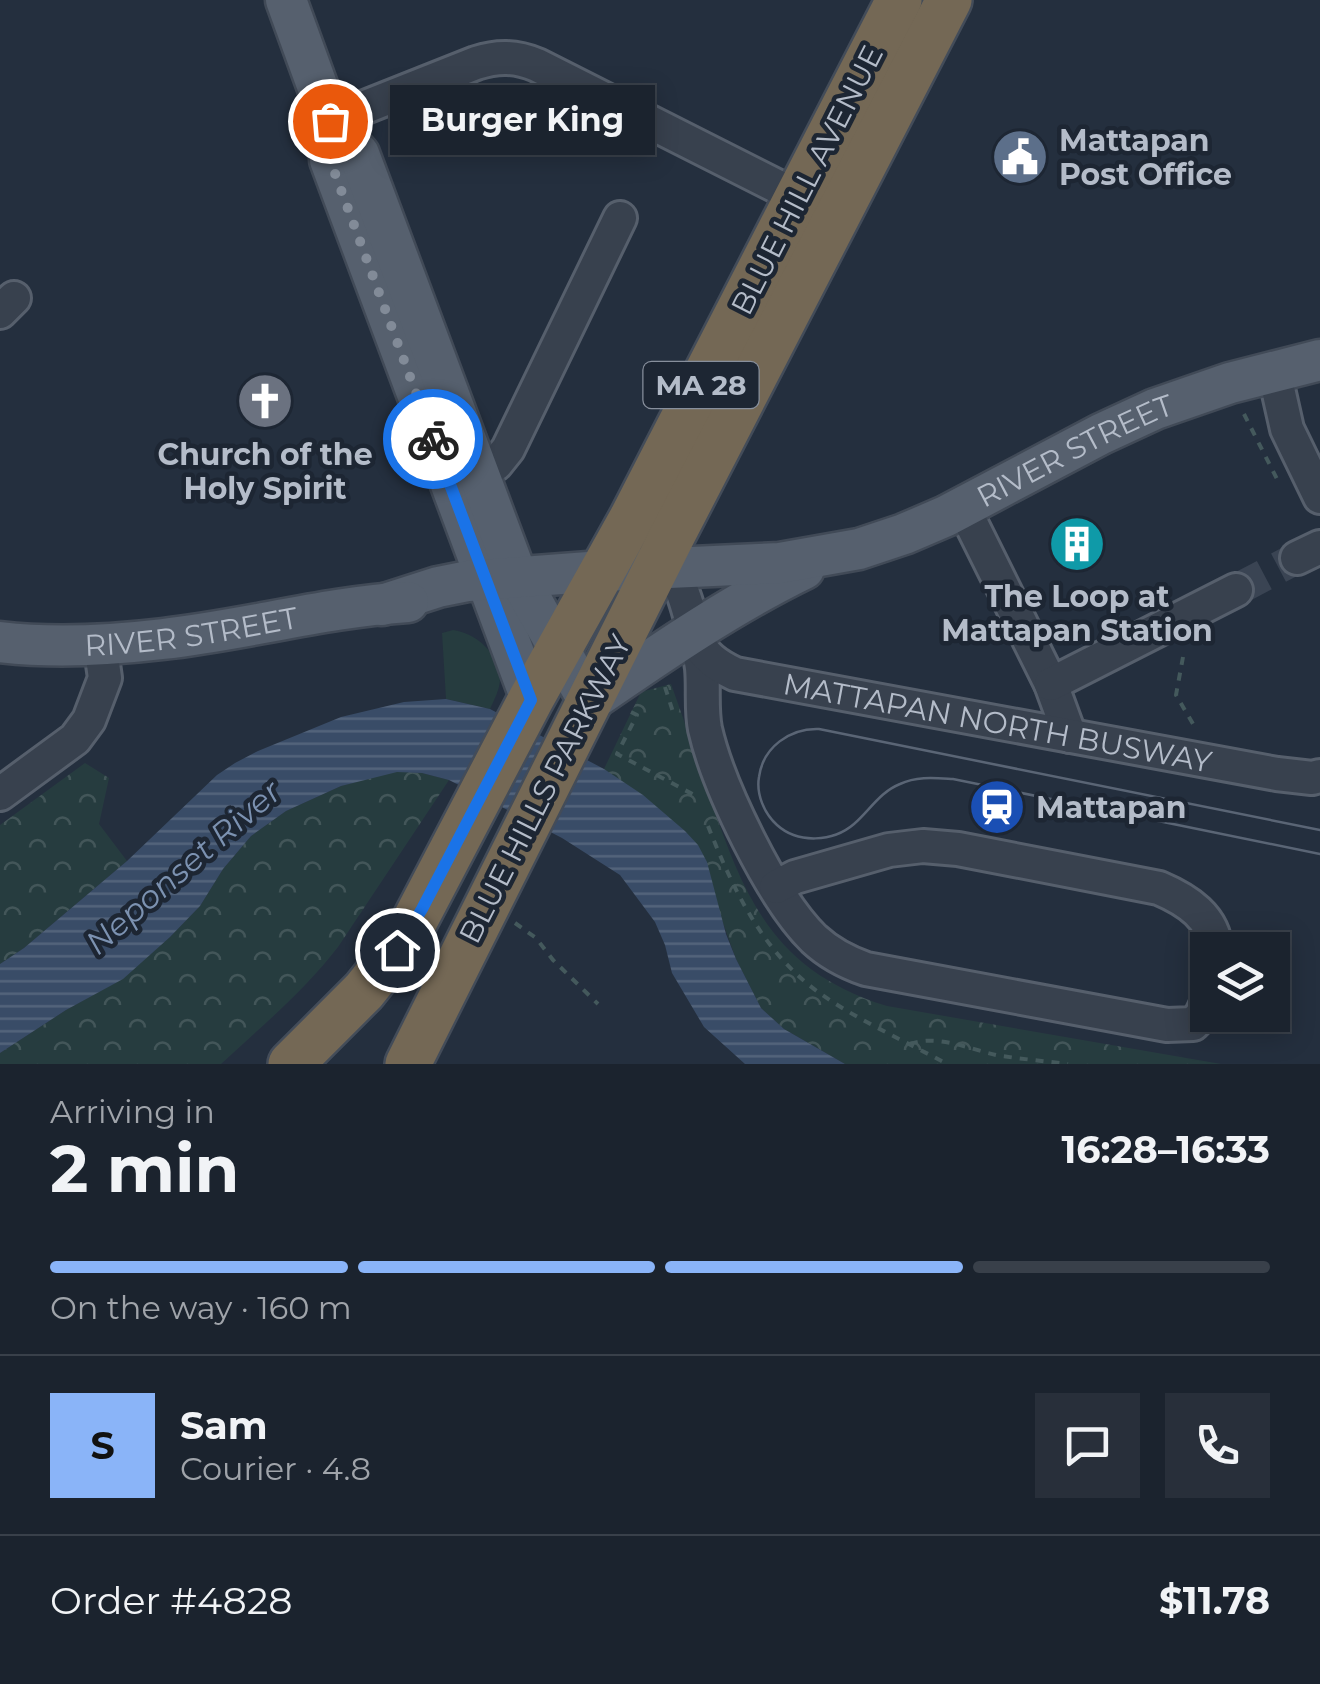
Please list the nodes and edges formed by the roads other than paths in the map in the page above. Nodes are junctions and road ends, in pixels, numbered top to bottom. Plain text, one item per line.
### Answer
1 (286, 0) edge
2 (899, 0) edge
3 (949, 0) edge
4 (330, 121) junction
5 (798, 198) junction
6 (838, 217) junction
7 (620, 218) dead end
8 (1320, 360) edge
9 (1274, 371) junction
10 (478, 471) junction
11 (1320, 498) edge
12 (962, 507) junction
13 (836, 555) junction
14 (656, 569) junction
15 (602, 571) junction
16 (502, 578) junction
17 (1236, 590) tunnel mouth
18 (382, 604) junction
19 (502, 622) junction
20 (693, 633) junction
21 (0, 642) edge
22 (100, 643) junction
23 (559, 650) junction
24 (1051, 684) junction
25 (531, 700) junction
26 (597, 713) junction
27 (1070, 736) junction
28 (1320, 776) edge
29 (0, 794) edge
30 (776, 887) junction
31 (1213, 932) edge
32 (1190, 1024) edge
33 (291, 1064) edge
34 (408, 1064) edge

1 - 4 main road
2 - 5 highway, BLUE HILL AVENUE / MA 28
3 - 6 highway, BLUE HILL AVENUE / MA 28
4 - 5 street
4 - 10 main road
4 - 16 main road
5 - 6 street
5 - 15 highway, BLUE HILL AVENUE / MA 28
6 - 14 highway, BLUE HILL AVENUE / MA 28
7 - 10 street
8 - 9 main road, RIVER STREET
9 - 11 street
9 - 12 main road, RIVER STREET
10 - 16 main road
12 - 13 main road, RIVER STREET
12 - 24 street
13 - 14 main road, RIVER STREET
13 - 20 main road, RIVER STREET
14 - 15 main road, RIVER STREET
14 - 20 street
14 - 26 highway, BLUE HILLS PARKWAY / MA 28
15 - 16 main road, RIVER STREET
15 - 23 highway, BLUE HILLS PARKWAY / MA 28
16 - 18 main road, RIVER STREET
16 - 19 main road
16 - 23 main road
17 - 24 street
18 - 19 main road, RIVER STREET
18 - 22 main road, RIVER STREET
19 - 25 main road
20 - 26 main road, RIVER STREET
20 - 27 street, MATTAPAN NORTH BUSWAY
20 - 30 street
21 - 22 main road, RIVER STREET
22 - 29 street
23 - 25 highway, BLUE HILLS PARKWAY / MA 28
23 - 26 main road
24 - 27 street
25 - 33 highway, BLUE HILLS PARKWAY / MA 28
26 - 34 highway, BLUE HILLS PARKWAY / MA 28
27 - 28 street, MATTAPAN NORTH BUSWAY
30 - 31 street
30 - 32 street

